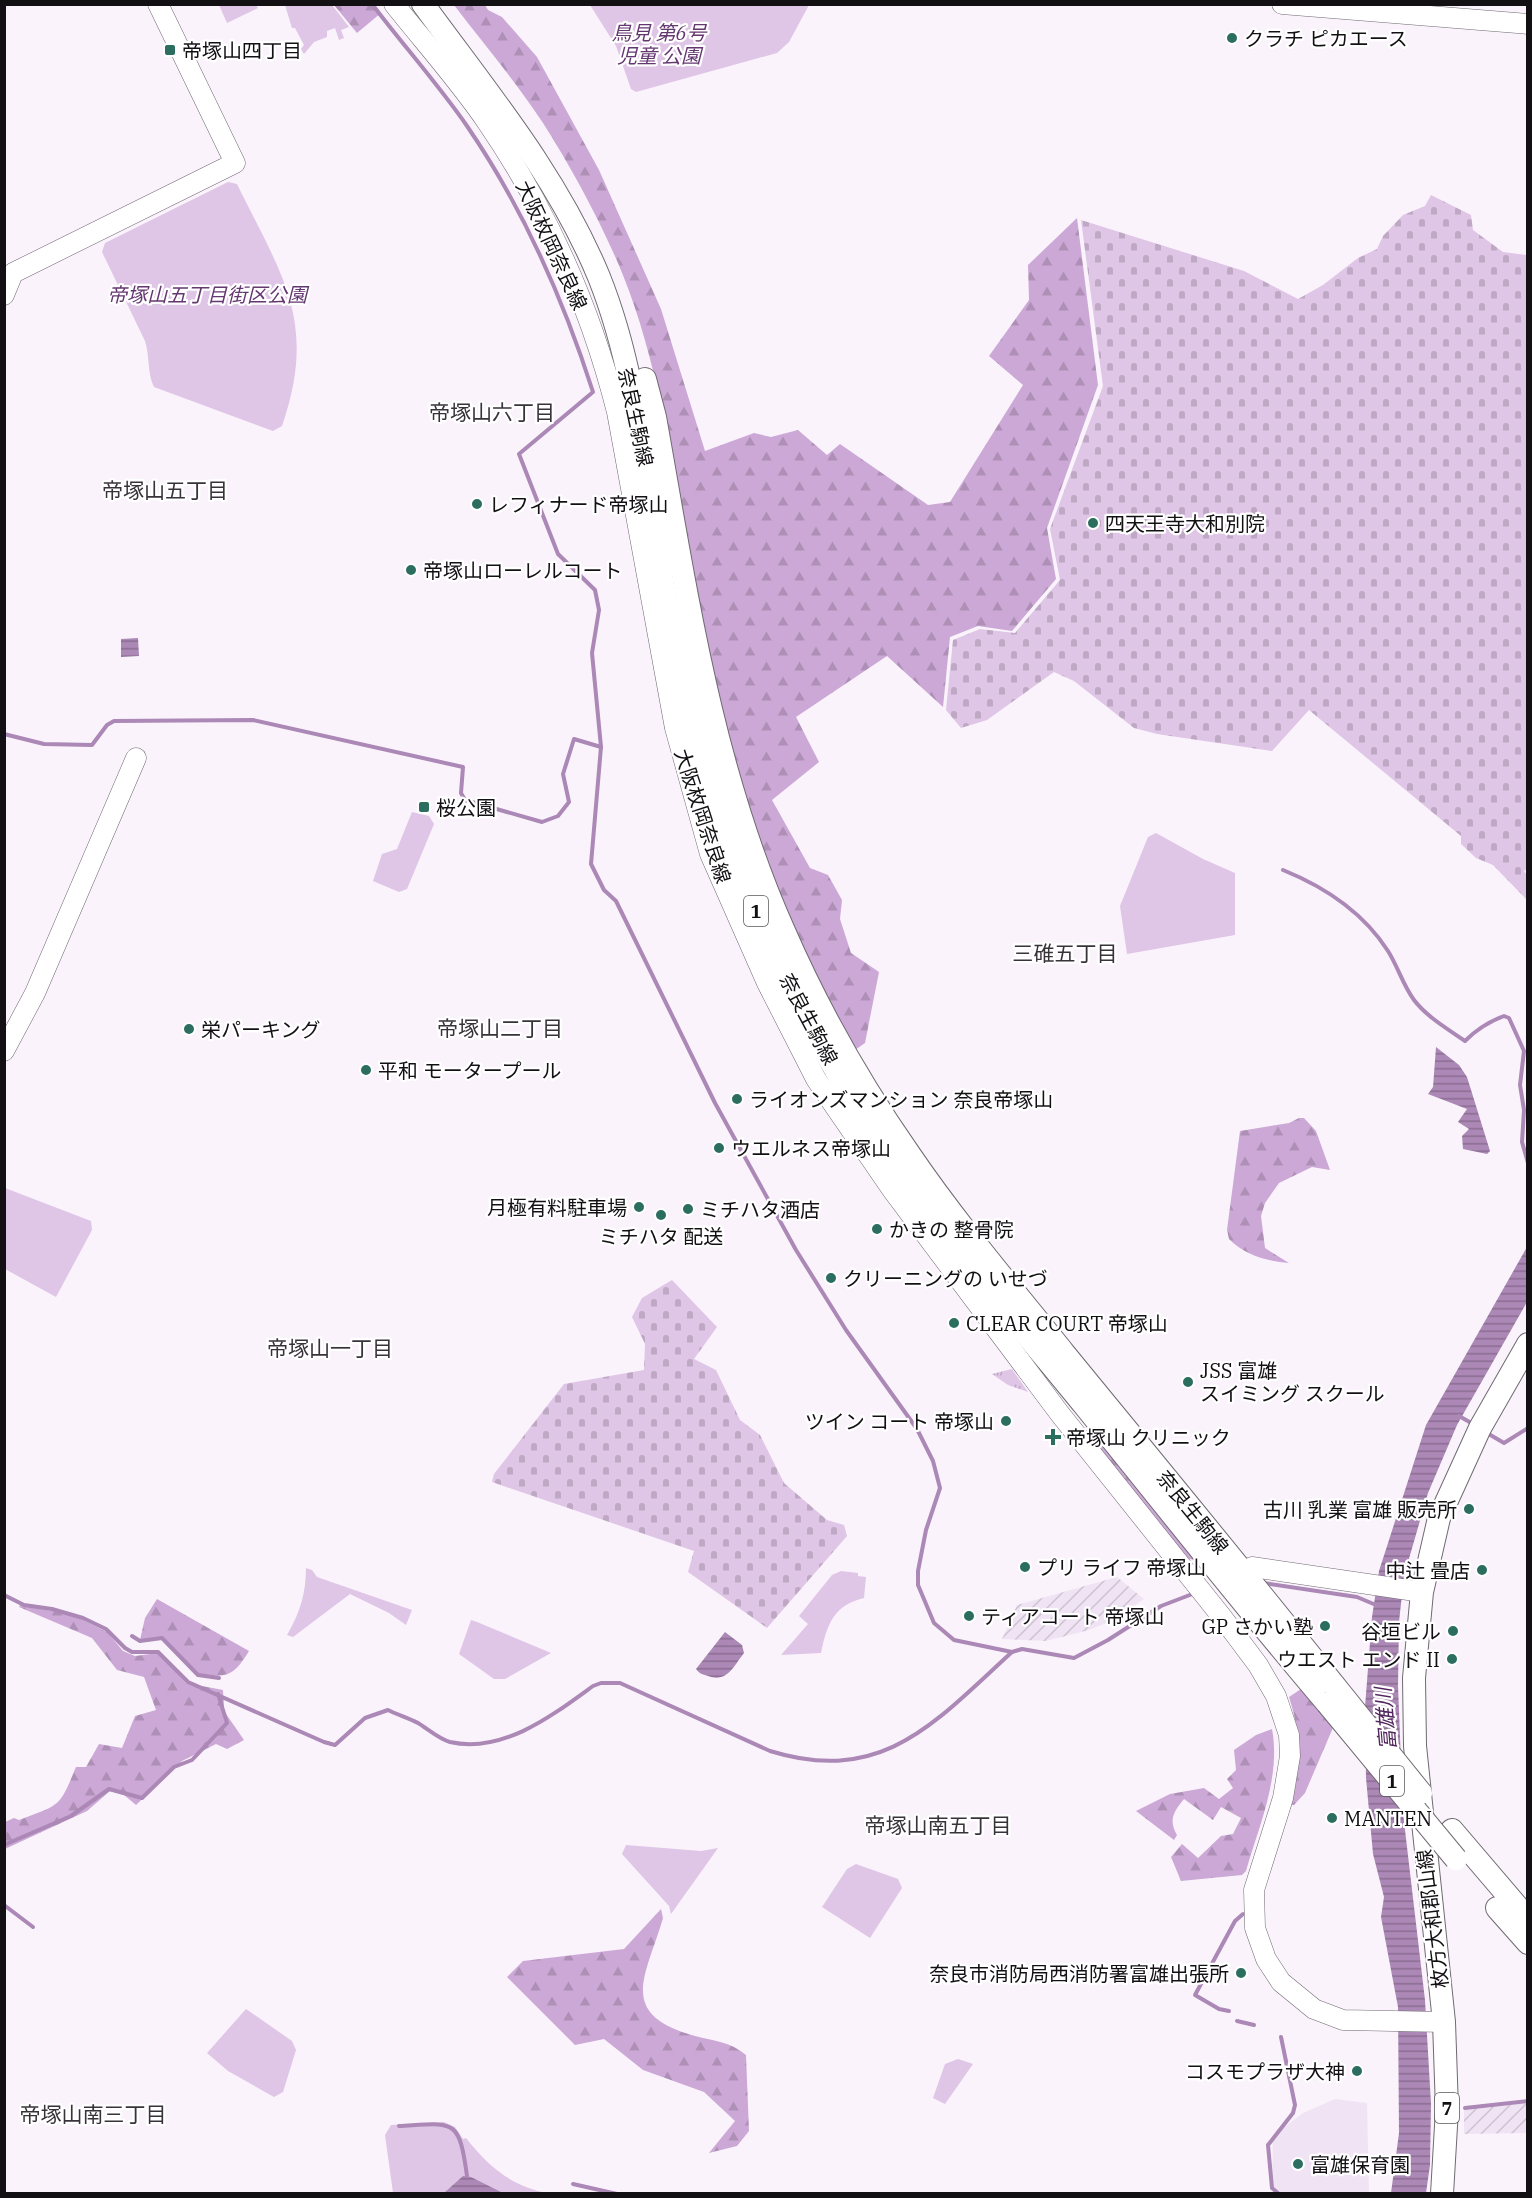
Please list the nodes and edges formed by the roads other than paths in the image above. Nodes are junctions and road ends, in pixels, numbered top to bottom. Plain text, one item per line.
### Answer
1 (158, 4) edge
2 (394, 4) edge
3 (423, 4) edge
4 (442, 4) edge
5 (1282, 4) edge
6 (1527, 24) edge
7 (4, 295) edge
8 (136, 758) dead end
9 (4, 1051) edge
10 (1527, 1344) edge
11 (1252, 1567) dead end
12 (1207, 1568) dead end
13 (1186, 1570) junction
14 (1413, 1591) junction
15 (1330, 1694) junction
16 (1527, 1919) edge
17 (1527, 1943) edge
18 (1435, 2021) junction
19 (1442, 2193) edge

1 - 7 main road
2 - 13 main road, 大阪枚岡奈良線
3 - 15 main road, 奈良生駒線 / 1
4 - 15 main road, 奈良生駒線 / 1
5 - 6 main road
8 - 9 main road
10 - 14 main road, 枚方大和郡山線 / 7
11 - 14 main road
12 - 13 main road
13 - 18 main road, 大阪枚岡奈良線
14 - 18 main road, 枚方大和郡山線 / 7
15 - 16 main road, 奈良生駒線 / 1, bridge
15 - 17 main road, 奈良生駒線 / 1, bridge
18 - 19 main road, 枚方大和郡山線 / 7

